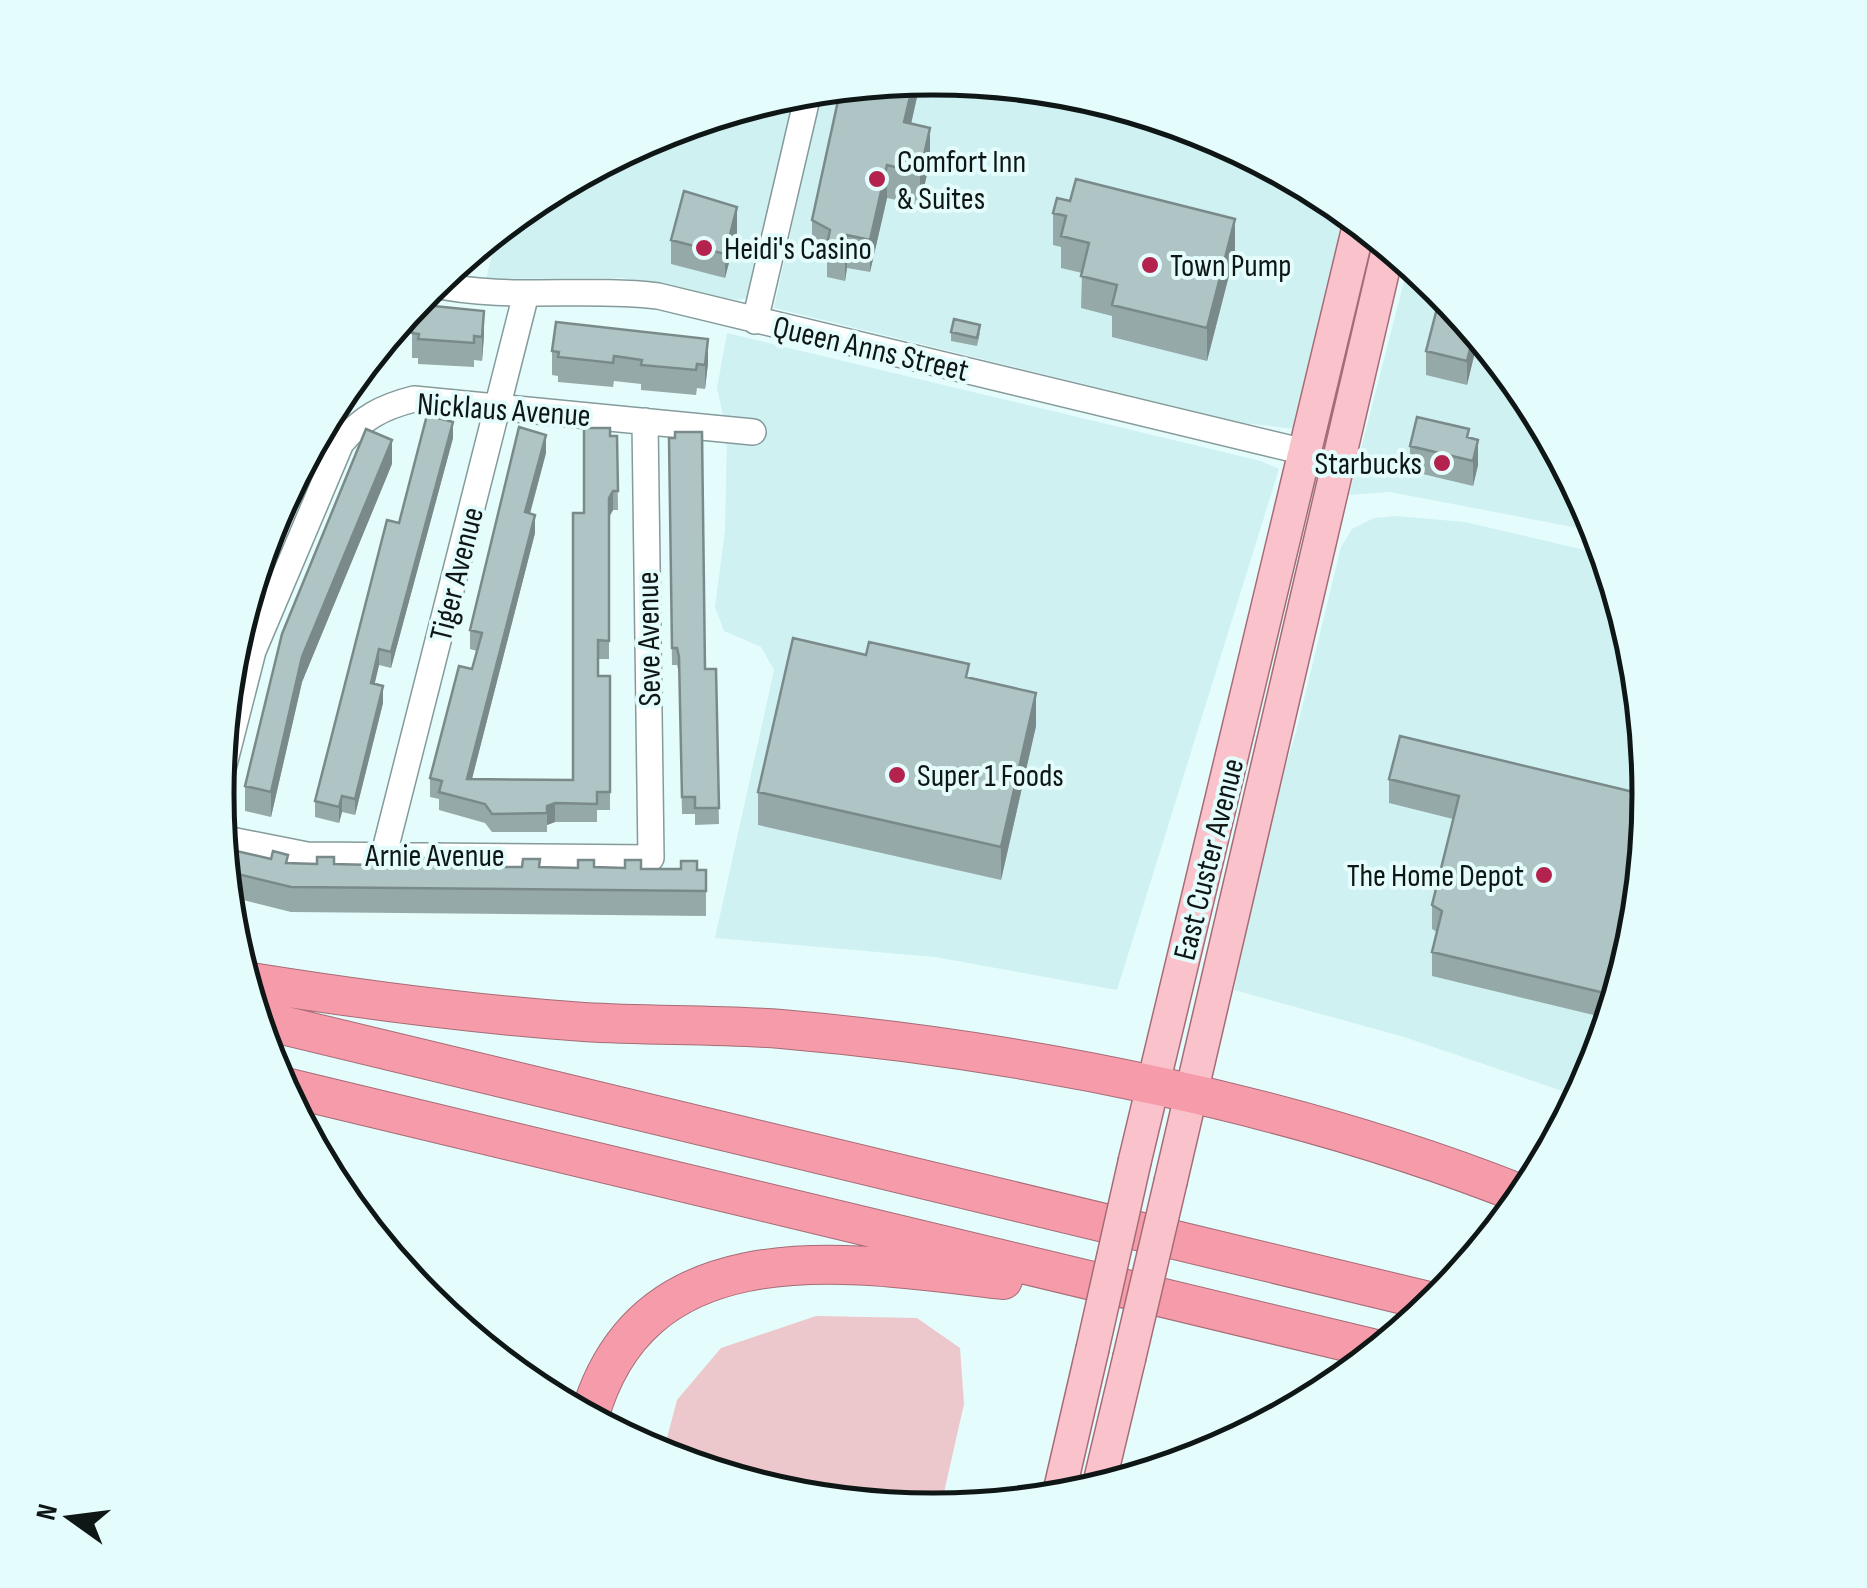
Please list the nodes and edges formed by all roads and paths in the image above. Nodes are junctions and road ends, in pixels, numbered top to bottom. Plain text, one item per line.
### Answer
1 (805, 107) edge
2 (1356, 237) edge
3 (1385, 261) edge
4 (453, 286) edge
5 (526, 294) junction
6 (755, 321) junction
7 (499, 406) junction
8 (645, 421) junction
9 (753, 432) dead end
10 (1306, 452) junction
11 (240, 705) edge
12 (236, 842) edge
13 (384, 854) junction
14 (650, 858) joint
15 (261, 983) edge
16 (274, 1023) edge
17 (1153, 1088) junction
18 (302, 1091) edge
19 (1191, 1095) junction
20 (1509, 1190) edge
21 (1417, 1298) edge
22 (1250, 1318) junction
23 (1363, 1346) edge
24 (593, 1404) edge
25 (1102, 1472) edge
26 (1062, 1481) edge

1 - 6 street
2 - 10 main road, East Custer Avenue
3 - 19 main road, East Custer Avenue
4 - 5 street, Queen Anns Street
5 - 6 street, Queen Anns Street
5 - 7 street, Tiger Avenue
6 - 10 street, Queen Anns Street
7 - 8 street, Nicklaus Avenue
7 - 11 street, Nicklaus Avenue
7 - 13 street, Tiger Avenue
8 - 9 street, Nicklaus Avenue
8 - 14 street, Seve Avenue
10 - 17 main road, East Custer Avenue
12 - 13 street, Arnie Avenue
13 - 14 street, Arnie Avenue
15 - 17 highway
16 - 21 highway
17 - 19 highway
17 - 26 main road, East Custer Avenue, bridge
18 - 22 highway
19 - 20 highway
19 - 25 main road, East Custer Avenue, bridge
22 - 23 highway
22 - 24 highway

